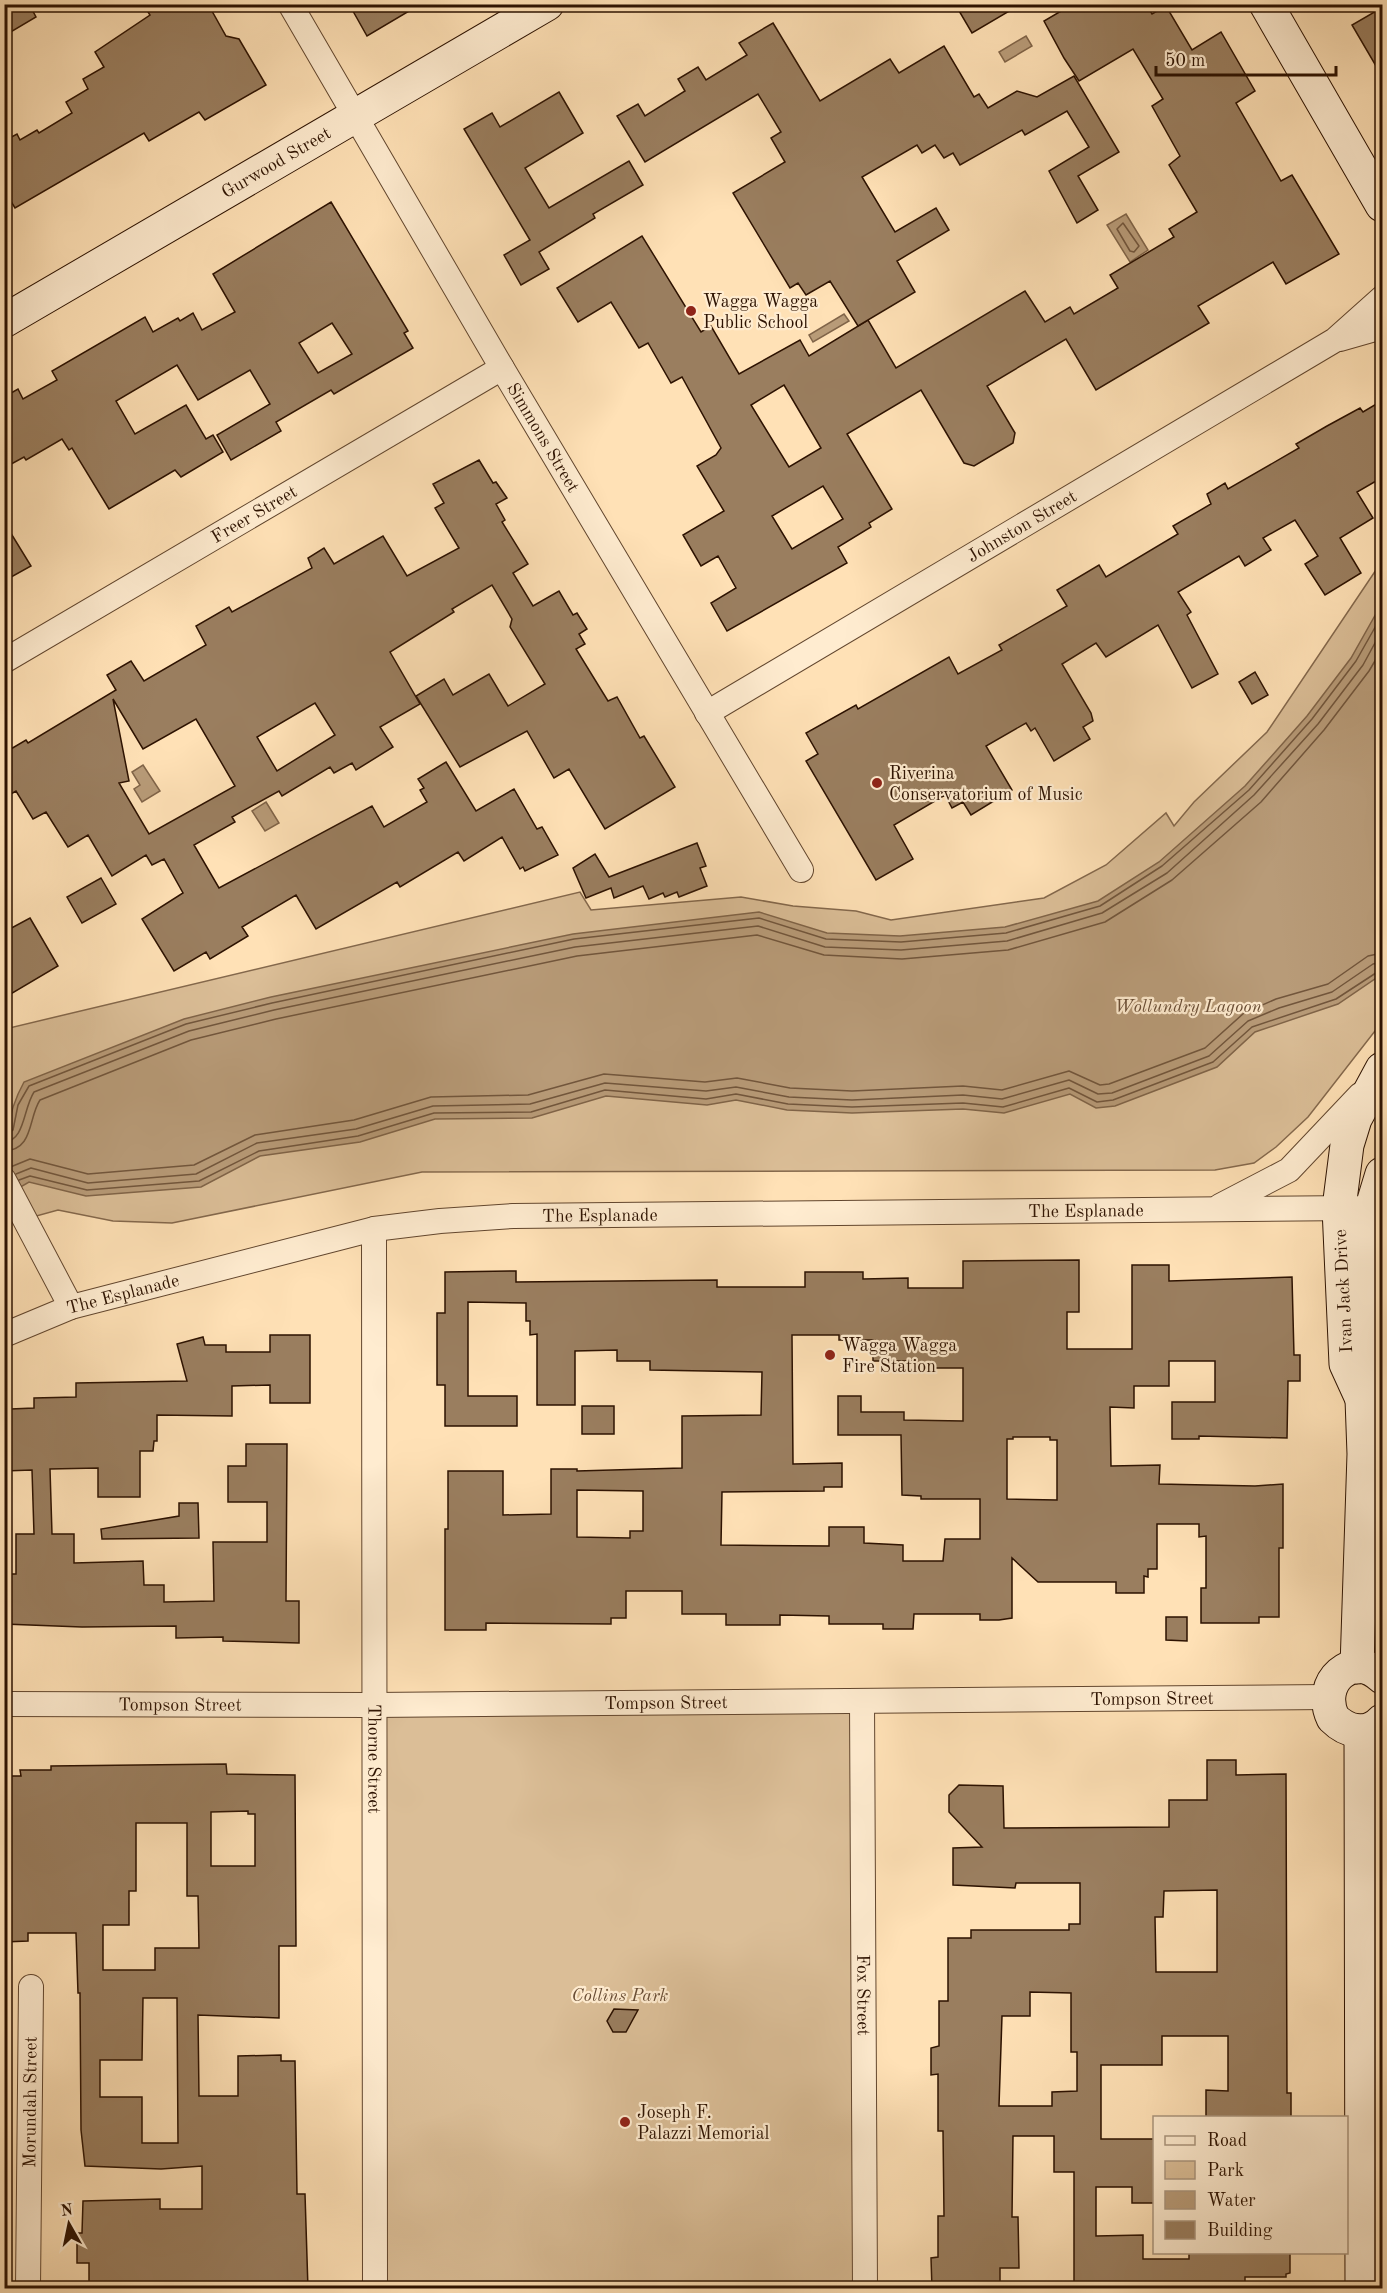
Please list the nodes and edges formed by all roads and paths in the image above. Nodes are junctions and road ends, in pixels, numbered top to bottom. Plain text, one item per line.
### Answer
1 (290, 4) edge
2 (547, 4) edge
3 (1266, 4) edge
4 (356, 116) junction
5 (1382, 200) edge
6 (1383, 298) edge
7 (4, 321) edge
8 (1383, 327) edge
9 (1335, 340) junction
10 (502, 368) junction
11 (4, 661) edge
12 (707, 713) junction
13 (801, 870) dead end
14 (1379, 1074) edge
15 (1383, 1174) edge
16 (8, 1186) edge
17 (1372, 1207) junction
18 (1339, 1208) junction
19 (1212, 1210) junction
20 (374, 1229) junction
21 (71, 1307) junction
22 (4, 1335) edge
23 (1362, 1399) junction
24 (1370, 1672) edge
25 (1327, 1697) junction
26 (862, 1701) junction
27 (4, 1704) edge
28 (374, 1705) junction
29 (1372, 1726) edge
30 (31, 1987) dead end
31 (28, 2289) edge
32 (375, 2289) edge
33 (866, 2289) edge
34 (1362, 2289) edge

1 - 4 street, Simmons Street
2 - 4 street, Gurwood Street
3 - 5 street
4 - 7 street, Gurwood Street
4 - 10 street, Simmons Street
6 - 9 street, Johnston Street
8 - 9 street, Johnston Street
9 - 12 street, Johnston Street
10 - 11 street, Freer Street
10 - 12 street, Simmons Street
12 - 13 street, Simmons Street
14 - 18 street, Ivan Jack Drive
14 - 19 street, The Esplanade
15 - 17 street, Ivan Jack Drive
16 - 21 street
17 - 18 street, The Esplanade
17 - 23 street, Ivan Jack Drive
18 - 19 street, The Esplanade
18 - 23 street, Ivan Jack Drive
19 - 20 street, The Esplanade
20 - 21 street, The Esplanade
20 - 28 street, Thorne Street
21 - 22 street, The Esplanade
23 - 24 street
24 - 25 street
25 - 26 street, Tompson Street
25 - 29 street
26 - 28 street, Tompson Street
26 - 33 street, Fox Street
27 - 28 street, Tompson Street
28 - 32 street, Thorne Street
29 - 34 street
30 - 31 street, Morundah Street

